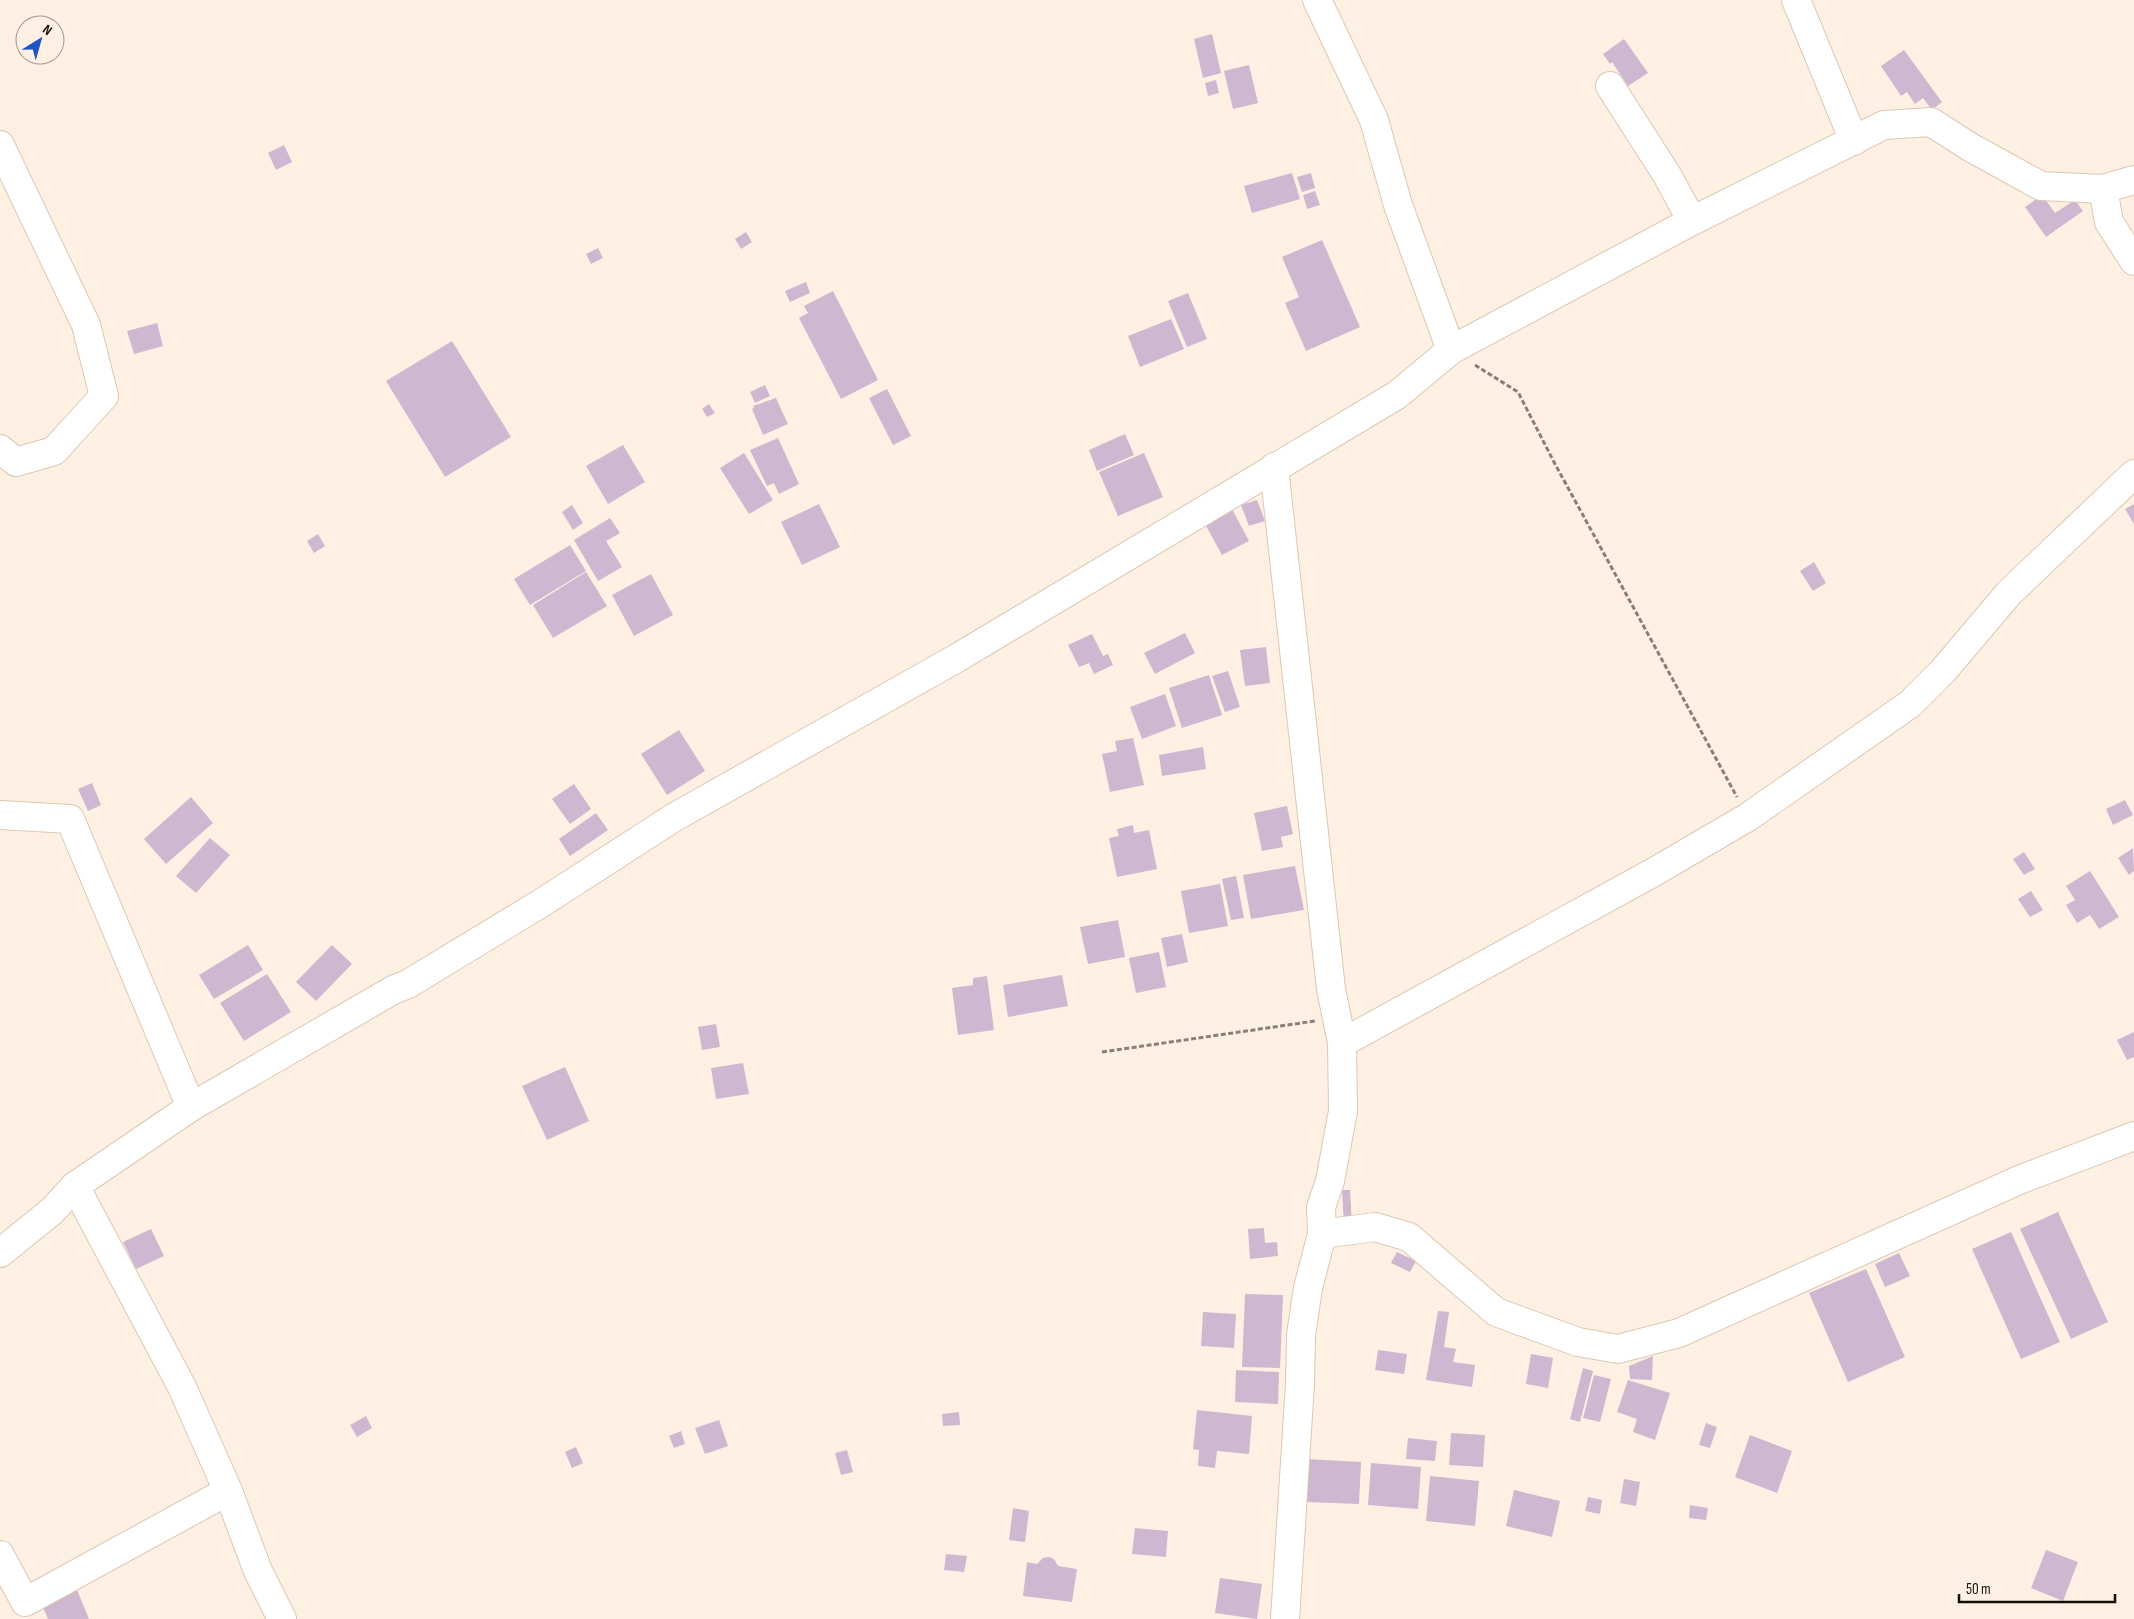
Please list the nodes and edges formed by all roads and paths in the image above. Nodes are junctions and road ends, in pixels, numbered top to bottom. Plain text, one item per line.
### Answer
1 (1317, 0) edge
2 (1796, 0) edge
3 (1610, 86) dead end
4 (1854, 141) junction
5 (0, 145) edge
6 (2134, 180) edge
7 (2103, 189) junction
8 (1692, 221) junction
9 (2134, 261) edge
10 (1451, 350) junction
11 (0, 449) edge
12 (1274, 467) junction
13 (2134, 474) edge
14 (0, 815) edge
15 (1748, 817) junction
16 (1342, 1043) junction
17 (1102, 1052) dead end
18 (191, 1107) junction
19 (2134, 1136) edge
20 (75, 1186) junction
21 (1322, 1234) junction
22 (0, 1253) edge
23 (228, 1491) junction
24 (0, 1555) edge
25 (282, 1619) edge
26 (1285, 1619) edge

1 - 10 street
2 - 4 street
3 - 8 street
4 - 7 street
4 - 8 street
5 - 11 street
6 - 7 street
7 - 9 street
8 - 10 street
10 - 12 street
10 - 15 path
12 - 16 street
12 - 18 street
13 - 15 street
14 - 18 street
15 - 16 street
16 - 17 path
16 - 21 street
18 - 20 street
19 - 21 street
20 - 22 street
20 - 23 street
21 - 26 street
23 - 24 street
23 - 25 street

